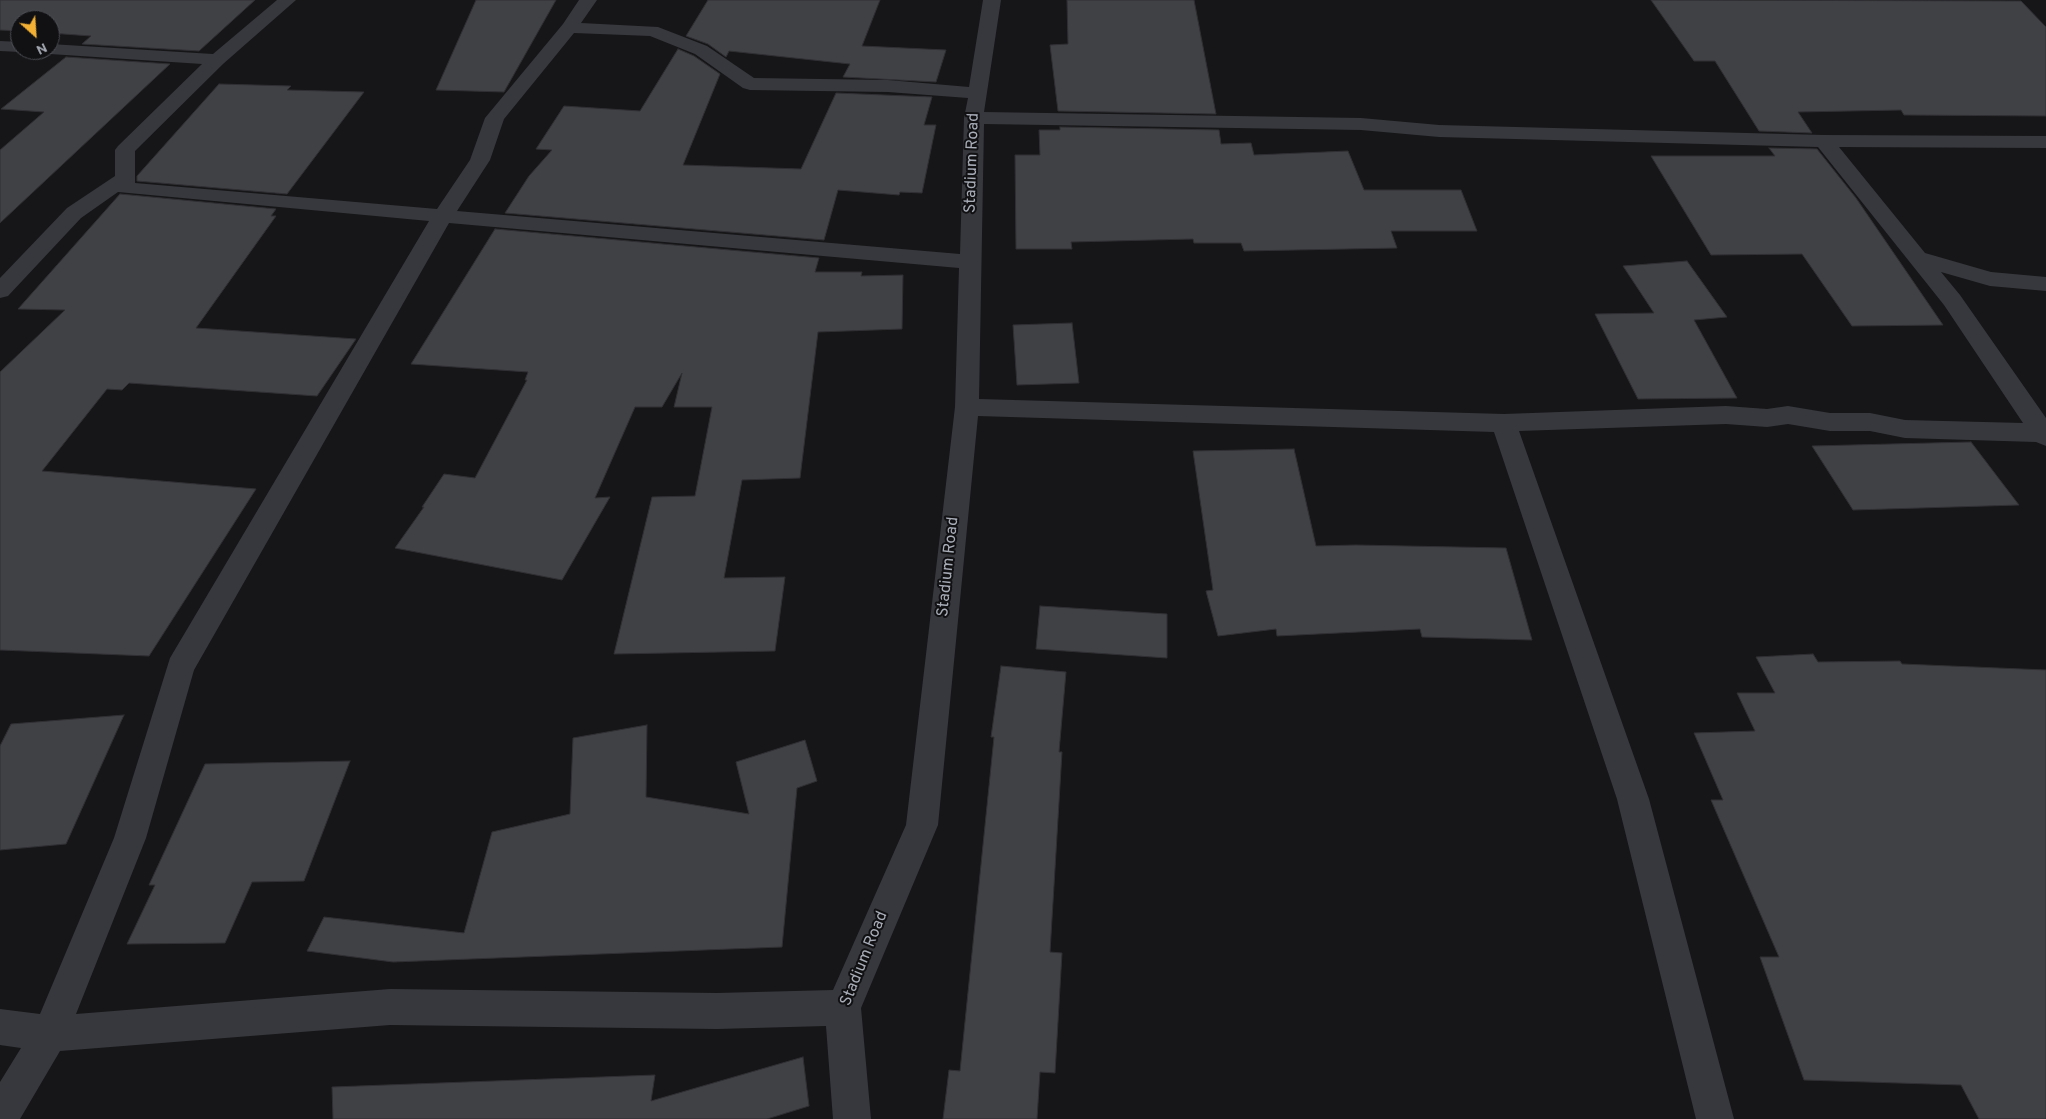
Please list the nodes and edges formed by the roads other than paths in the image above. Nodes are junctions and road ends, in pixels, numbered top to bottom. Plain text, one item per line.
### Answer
1 (286, 0) edge
2 (588, 0) edge
3 (992, 0) edge
4 (569, 28) junction
5 (60, 50) edge
6 (218, 60) junction
7 (975, 106) junction
8 (1824, 141) junction
9 (2046, 142) edge
10 (126, 178) junction
11 (444, 214) junction
12 (1920, 258) junction
13 (970, 262) junction
14 (1990, 278) junction
15 (2046, 284) edge
16 (0, 291) edge
17 (1952, 300) junction
18 (967, 408) junction
19 (1504, 423) junction
20 (2045, 435) edge
21 (843, 1008) junction
22 (0, 1027) edge
23 (50, 1034) junction
24 (0, 1117) edge
25 (852, 1119) edge
26 (1716, 1119) edge

1 - 6 street
2 - 4 street
3 - 7 street, Stadium Road
4 - 7 street
4 - 11 street
5 - 6 street
6 - 10 street
7 - 8 street
7 - 13 street, Stadium Road
8 - 9 street
8 - 12 street
10 - 11 street
10 - 16 street
11 - 13 street
11 - 23 street
12 - 14 street
12 - 17 street
13 - 18 street, Stadium Road
14 - 15 street
14 - 17 street
17 - 20 street
18 - 19 street
18 - 21 street, Stadium Road
19 - 20 street
19 - 26 street
21 - 23 street
21 - 25 street, Stadium Road
22 - 23 street
23 - 24 street

